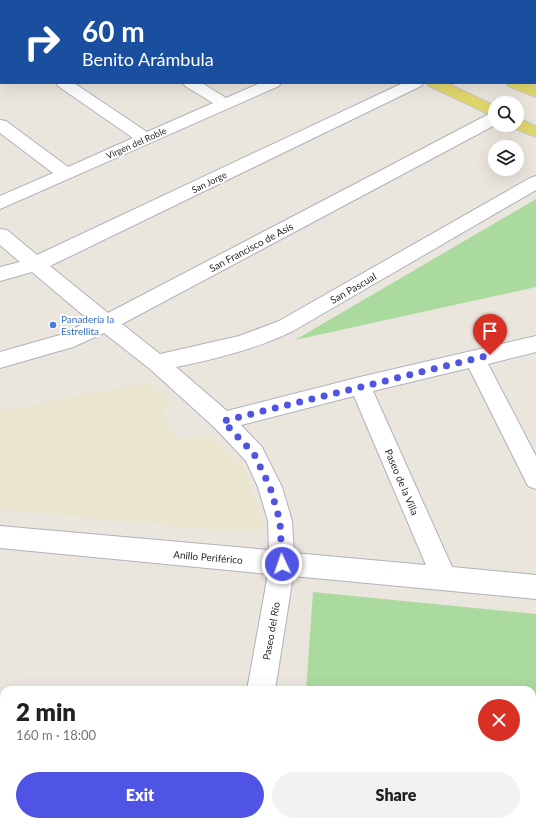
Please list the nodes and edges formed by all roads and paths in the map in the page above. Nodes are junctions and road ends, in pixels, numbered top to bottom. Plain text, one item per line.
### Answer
1 (65, 84) edge
2 (193, 84) edge
3 (270, 84) edge
4 (413, 84) edge
5 (437, 84) edge
6 (516, 84) edge
7 (534, 92) edge
8 (226, 104) junction
9 (488, 109) edge
10 (488, 122) edge
11 (0, 125) edge
12 (524, 126) edge
13 (536, 132) edge
14 (146, 139) junction
15 (66, 174) junction
16 (536, 182) edge
17 (0, 203) edge
18 (0, 235) edge
19 (36, 264) junction
20 (0, 274) edge
21 (106, 323) junction
22 (536, 344) edge
23 (474, 358) junction
24 (0, 360) edge
25 (157, 363) junction
26 (360, 386) junction
27 (223, 421) junction
28 (536, 479) edge
29 (0, 537) edge
30 (282, 564) junction
31 (444, 578) junction
32 (536, 587) edge
33 (262, 686) edge

1 - 14 street
2 - 8 street
3 - 8 street, Virgen del Roble
4 - 19 street, San Jorge
5 - 9 main road
6 - 7 main road
8 - 14 street, Virgen del Roble
10 - 21 street, San Francisco de Asís
11 - 15 street
12 - 13 main road
14 - 15 street, Virgen del Roble
15 - 17 street, Virgen del Roble
16 - 25 street, San Pascual
18 - 19 street, Paseo del Río
19 - 20 street, San Jorge
19 - 21 street, Paseo del Río
21 - 24 street, San Francisco de Asís
21 - 25 street, Paseo del Río
22 - 23 street
23 - 26 street
23 - 28 street
25 - 27 street, Paseo del Río
26 - 27 street
26 - 31 street, Paseo de la Villa
27 - 30 street, Paseo del Río
29 - 30 street, Anillo Periférico
30 - 31 street, Anillo Periférico
30 - 33 street, Paseo del Río
31 - 32 street, Anillo Periférico

